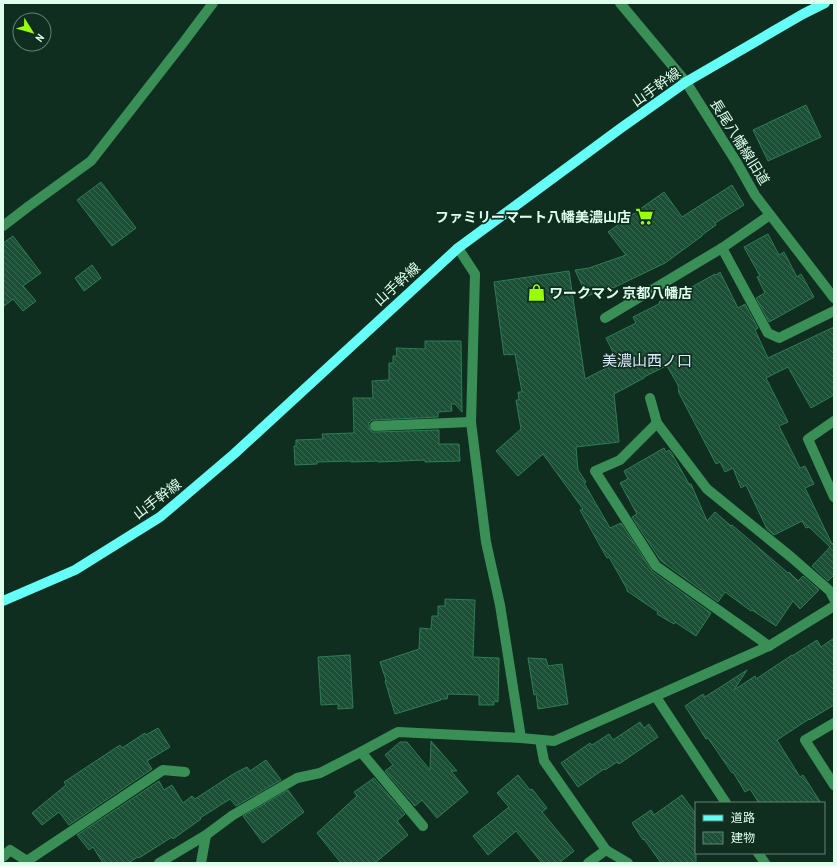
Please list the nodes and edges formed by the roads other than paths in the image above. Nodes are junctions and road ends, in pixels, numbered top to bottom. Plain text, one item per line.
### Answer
1 (213, 3) edge
2 (620, 3) edge
3 (825, 3) edge
4 (686, 82) junction
5 (770, 215) junction
6 (3, 226) edge
7 (458, 248) junction
8 (722, 248) junction
9 (834, 298) edge
10 (834, 311) edge
11 (605, 318) dead end
12 (650, 398) dead end
13 (834, 421) edge
14 (471, 422) junction
15 (657, 423) junction
16 (375, 426) dead end
17 (834, 497) edge
18 (834, 599) edge
19 (3, 601) edge
20 (834, 606) edge
21 (769, 646) junction
22 (656, 697) junction
23 (834, 723) edge
24 (521, 738) junction
25 (540, 740) junction
26 (361, 752) junction
27 (185, 772) dead end
28 (834, 785) edge
29 (725, 802) edge
30 (423, 826) dead end
31 (206, 835) junction
32 (606, 850) junction
33 (759, 854) edge
34 (3, 857) edge
35 (158, 863) edge
36 (201, 863) edge
37 (588, 863) edge
38 (628, 863) edge
39 (765, 863) edge

1 - 6 street
2 - 4 street, 長尾八幡線旧道
3 - 4 main road, 山手幹線
4 - 5 street, 長尾八幡線旧道
4 - 7 main road, 山手幹線
5 - 8 street
5 - 9 street, 長尾八幡線旧道
7 - 14 street
7 - 19 main road, 山手幹線
8 - 10 street
8 - 11 street
12 - 15 street
13 - 17 street
14 - 16 street
14 - 24 street
15 - 18 street
15 - 21 street
20 - 21 street
21 - 22 street
22 - 25 street
22 - 29 street
23 - 28 street
24 - 25 street
24 - 26 street
25 - 32 street
26 - 30 street
26 - 31 street
27 - 34 street
31 - 35 street
31 - 36 street
32 - 37 street
32 - 38 street
33 - 39 street

